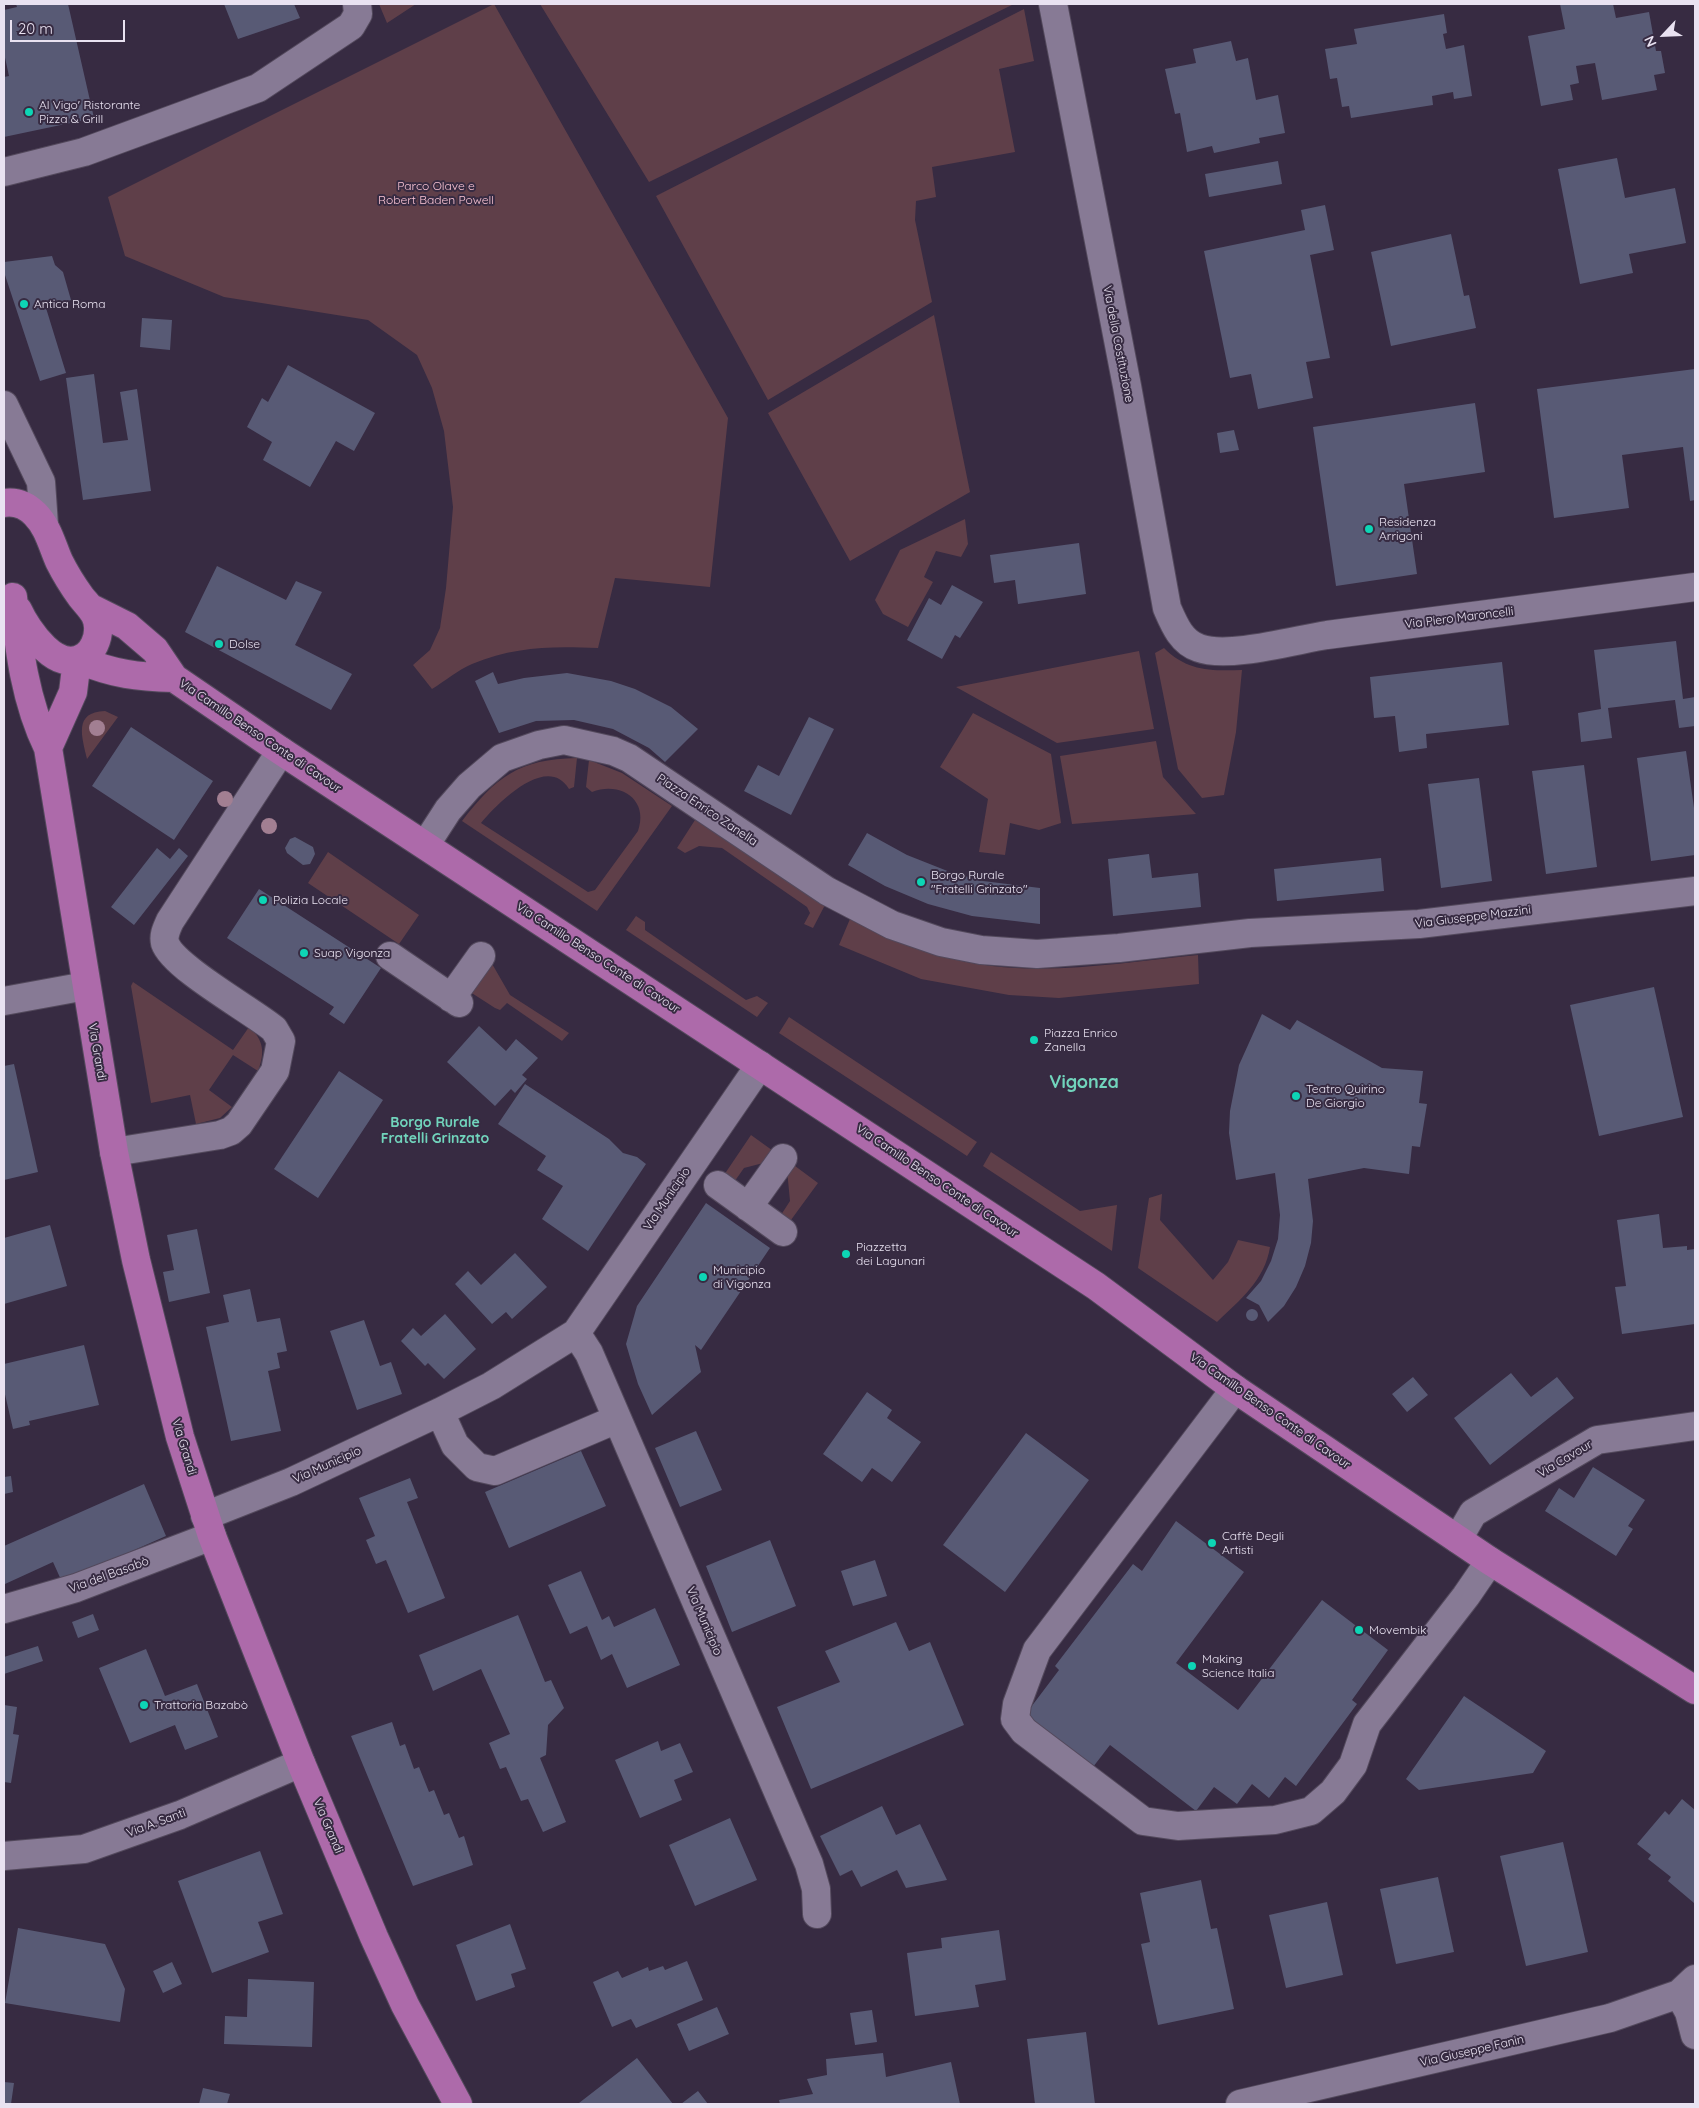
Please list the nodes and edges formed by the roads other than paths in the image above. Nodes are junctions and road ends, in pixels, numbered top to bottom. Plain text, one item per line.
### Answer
1 (357, 4) edge
2 (1053, 4) edge
3 (4, 172) edge
4 (4, 405) edge
5 (4, 503) edge
6 (44, 525) junction
7 (6, 588) edge
8 (1695, 588) edge
9 (91, 608) junction
10 (1224, 652) joint
11 (78, 660) junction
12 (174, 678) junction
13 (48, 748) junction
14 (281, 751) junction
15 (426, 844) junction
16 (1695, 891) edge
17 (1250, 933) joint
18 (390, 956) dead end
19 (481, 956) dead end
20 (86, 986) junction
21 (4, 1001) edge
22 (760, 1065) junction
23 (114, 1152) junction
24 (783, 1158) dead end
25 (718, 1185) dead end
26 (748, 1207) junction
27 (783, 1232) dead end
28 (576, 1333) junction
29 (1235, 1389) junction
30 (440, 1412) junction
31 (617, 1418) junction
32 (1695, 1426) edge
33 (209, 1526) junction
34 (1458, 1539) junction
35 (1490, 1560) junction
36 (4, 1609) edge
37 (1695, 1690) edge
38 (301, 1763) junction
39 (4, 1856) edge
40 (817, 1914) dead end
41 (1687, 1986) edge
42 (1695, 2035) edge
43 (458, 2104) edge
44 (1240, 2104) edge

1 - 3 street
2 - 10 street, Via della Costituzione
4 - 6 street
5 - 6 main road
6 - 9 main road
7 - 11 main road
7 - 13 main road, Via Grandi
8 - 10 street, Via Piero Maroncelli
9 - 11 main road
9 - 12 main road
11 - 12 main road
11 - 13 main road
12 - 14 main road, Via Camillo Benso Conte di Cavour
13 - 20 main road, Via Grandi
14 - 15 main road, Via Camillo Benso Conte di Cavour
14 - 23 street
15 - 17 street, Piazza Enrico Zanella
15 - 22 main road, Via Camillo Benso Conte di Cavour
16 - 17 street, Via Giuseppe Mazzini
18 - 19 street
20 - 21 street
20 - 23 main road, Via Grandi
22 - 28 street, Via Municipio
22 - 29 main road, Via Camillo Benso Conte di Cavour
23 - 33 main road, Via Grandi
24 - 26 street
25 - 26 street
26 - 27 street
28 - 30 street, Via Municipio
28 - 31 street, Via Municipio
29 - 34 main road, Via Camillo Benso Conte di Cavour
29 - 35 street
30 - 31 street
30 - 33 street, Via Municipio
31 - 40 street, Via Municipio
32 - 34 street, Via Cavour
33 - 36 street, Via del Basabò
33 - 38 main road, Via Grandi
34 - 35 main road, Via Camillo Benso Conte di Cavour
35 - 37 main road, Via Camillo Benso Conte di Cavour
38 - 39 street, Via A. Santi
38 - 43 main road, Via Grandi
41 - 42 street
41 - 44 street, Via Giuseppe Fanin

